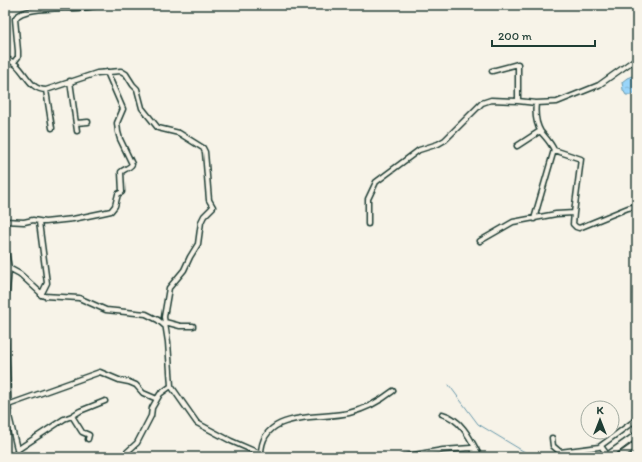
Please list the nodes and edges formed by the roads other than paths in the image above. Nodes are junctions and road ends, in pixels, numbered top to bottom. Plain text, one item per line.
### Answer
1 (98, 5) edge
2 (62, 7) edge
3 (637, 58) edge
4 (5, 59) edge
5 (14, 62) junction
6 (492, 71) dead end
7 (107, 72) junction
8 (70, 81) junction
9 (46, 90) junction
10 (518, 101) junction
11 (536, 103) junction
12 (88, 122) dead end
13 (76, 123) junction
14 (52, 128) dead end
15 (77, 131) dead end
16 (540, 131) junction
17 (517, 146) dead end
18 (554, 150) junction
19 (637, 206) edge
20 (574, 213) junction
21 (534, 219) junction
22 (5, 221) edge
23 (39, 222) junction
24 (368, 224) dead end
25 (480, 241) dead end
26 (5, 247) edge
27 (8, 268) junction
28 (41, 295) junction
29 (6, 297) edge
30 (5, 313) edge
31 (5, 318) edge
32 (165, 324) junction
33 (193, 326) dead end
34 (6, 347) edge
35 (6, 380) edge
36 (171, 386) junction
37 (393, 391) dead end
38 (157, 399) junction
39 (105, 401) dead end
40 (7, 406) edge
41 (442, 414) dead end
42 (72, 416) junction
43 (637, 419) edge
44 (636, 435) edge
45 (552, 438) dead end
46 (88, 439) dead end
47 (601, 446) junction
48 (475, 449) junction
49 (17, 450) junction
50 (637, 454) edge
51 (261, 455) edge
52 (607, 456) edge
53 (19, 457) edge
54 (130, 457) edge
55 (402, 457) edge
56 (474, 457) edge
57 (480, 457) edge
58 (633, 457) edge

1 - 2 street
2 - 5 street
3 - 11 street
4 - 5 street
5 - 9 street
6 - 10 street
7 - 8 street
7 - 23 street
7 - 32 street
8 - 9 street
8 - 13 street
9 - 14 street
10 - 11 street
10 - 24 street
11 - 16 street
12 - 13 street
13 - 15 street
16 - 17 street
16 - 18 street
18 - 20 street
18 - 21 street
19 - 20 street
20 - 21 street
21 - 25 street
22 - 23 street
23 - 28 street
26 - 27 street
27 - 28 street
27 - 29 street
28 - 32 street
29 - 30 street
31 - 34 street
32 - 33 street
32 - 36 street
34 - 35 street
35 - 40 street
36 - 38 street
36 - 51 street
37 - 51 street
38 - 40 street
38 - 54 street
39 - 42 street
40 - 49 street
41 - 48 street
42 - 46 street
42 - 49 street
43 - 47 street
44 - 52 highway
45 - 47 street
47 - 52 street
48 - 55 street
48 - 56 street
48 - 57 street
49 - 53 street
50 - 58 highway

